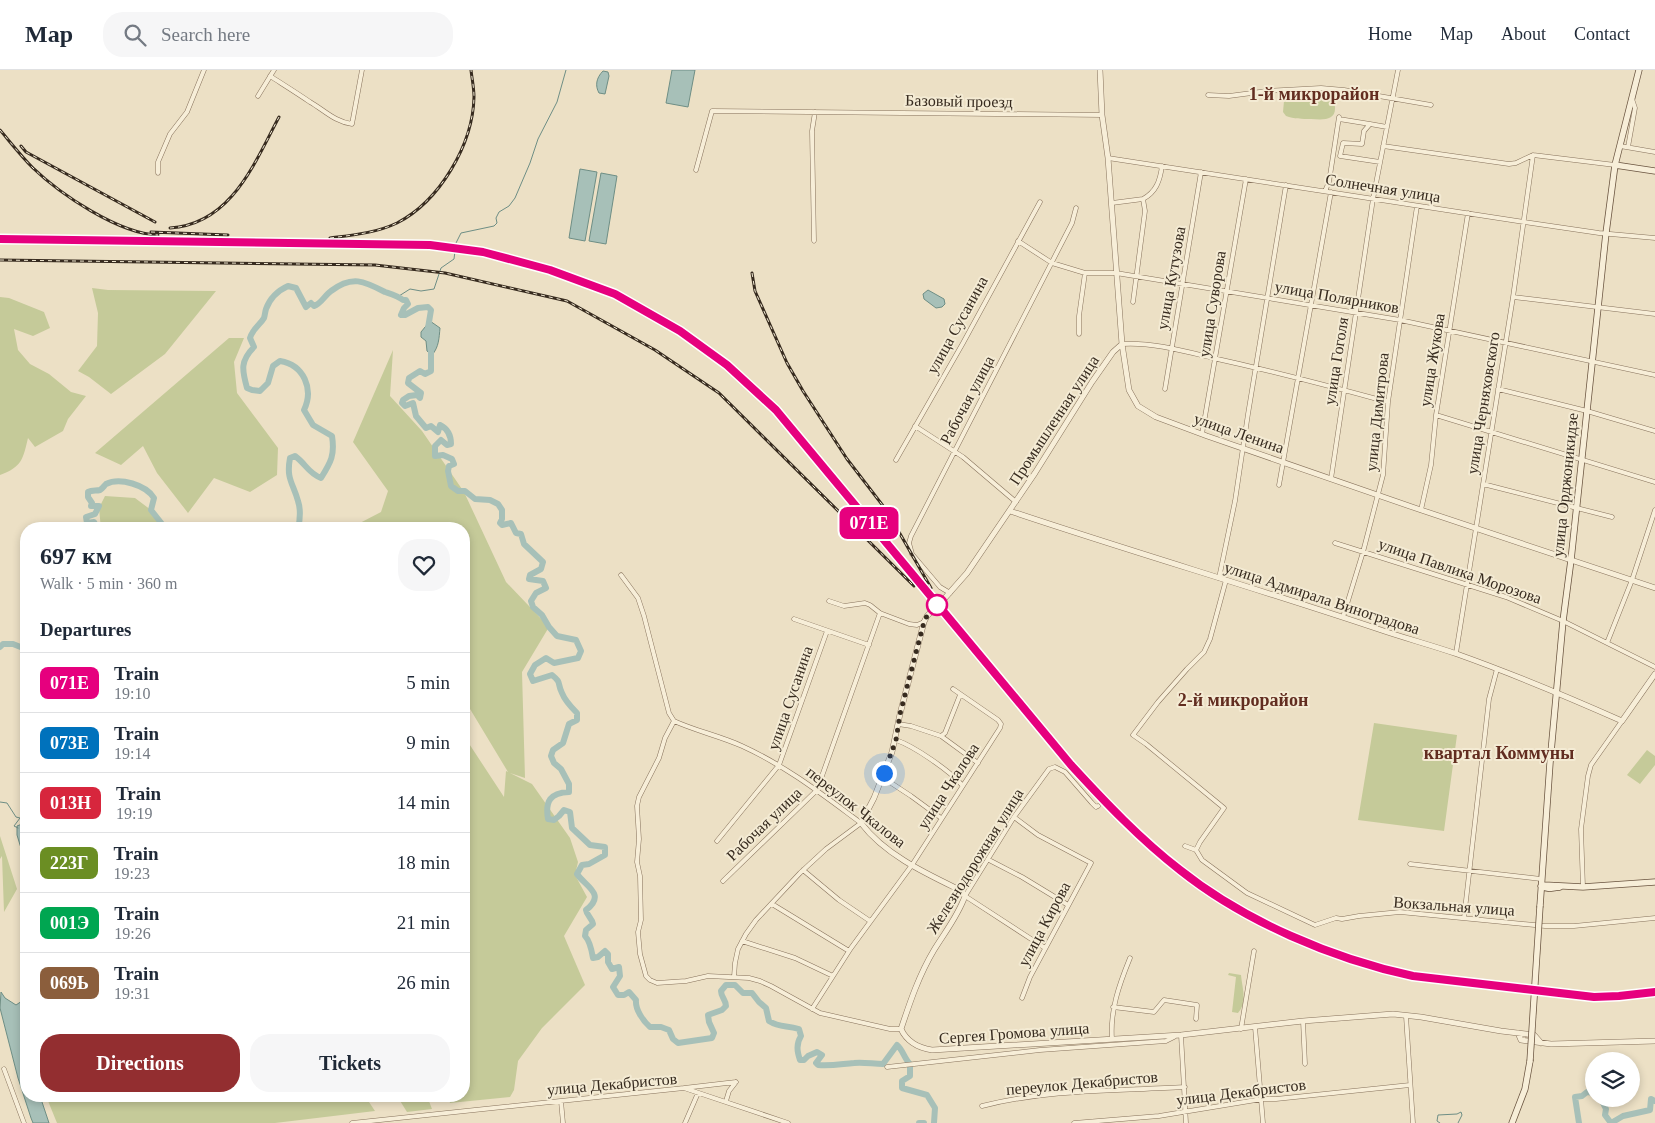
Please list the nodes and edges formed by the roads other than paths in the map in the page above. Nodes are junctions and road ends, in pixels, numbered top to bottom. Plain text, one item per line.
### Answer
1 (204, 70) edge
2 (274, 70) edge
3 (362, 70) edge
4 (1100, 70) edge
5 (1398, 70) edge
6 (1639, 70) edge
7 (270, 76) junction
8 (1208, 95) dead end
9 (258, 96) dead end
10 (1632, 97) junction
11 (1392, 99) junction
12 (1431, 105) dead end
13 (815, 112) junction
14 (1102, 115) junction
15 (1370, 124) junction
16 (1387, 127) junction
17 (1383, 146) junction
18 (1620, 146) junction
19 (1628, 147) junction
20 (1655, 152) edge
21 (1533, 156) junction
22 (1108, 158) junction
23 (1380, 162) junction
24 (1615, 165) junction
25 (1162, 166) junction
26 (696, 170) dead end
27 (1655, 171) edge
28 (1201, 172) junction
29 (158, 174) dead end
30 (1246, 179) junction
31 (1286, 185) junction
32 (1325, 191) junction
33 (1331, 192) junction
34 (1143, 199) junction
35 (1373, 199) junction
36 (1040, 202) dead end
37 (1112, 203) junction
38 (1418, 206) junction
39 (1076, 208) dead end
40 (1468, 213) junction
41 (1524, 222) junction
42 (1606, 233) junction
43 (1655, 238) edge
44 (1018, 241) junction
45 (814, 242) dead end
46 (1052, 262) junction
47 (1085, 272) junction
48 (1116, 273) junction
49 (1137, 276) junction
50 (1183, 284) junction
51 (1227, 292) junction
52 (1513, 297) junction
53 (1268, 298) junction
54 (1133, 302) dead end
55 (1311, 304) junction
56 (1599, 307) junction
57 (1357, 312) junction
58 (1655, 314) edge
59 (1400, 320) junction
60 (1450, 330) junction
61 (1079, 334) dead end
62 (1505, 341) junction
63 (1122, 344) junction
64 (1171, 349) junction
65 (1216, 359) junction
66 (1593, 360) junction
67 (1256, 367) junction
68 (1655, 375) edge
69 (1298, 377) junction
70 (1164, 389) dead end
71 (1498, 389) junction
72 (1344, 390) junction
73 (1388, 402) junction
74 (1587, 412) junction
75 (1436, 415) junction
76 (915, 426) junction
77 (1655, 432) edge
78 (1491, 433) junction
79 (1202, 434) junction
80 (1243, 448) junction
81 (955, 451) junction
82 (1583, 459) junction
83 (896, 460) dead end
84 (1283, 462) junction
85 (1331, 479) junction
86 (1655, 482) edge
87 (1483, 484) junction
88 (1279, 485) dead end
89 (1378, 495) junction
90 (1016, 502) junction
91 (1577, 507) junction
92 (1421, 510) junction
93 (1655, 510) edge
94 (1010, 511) junction
95 (1612, 517) dead end
96 (1477, 529) junction
97 (1335, 543) dead end
98 (1363, 552) junction
99 (1572, 560) junction
100 (621, 575) dead end
101 (1219, 578) junction
102 (1226, 580) junction
103 (1632, 580) junction
104 (1467, 585) junction
105 (1655, 588) edge
106 (950, 593) junction
107 (829, 601) dead end
108 (880, 613) junction
109 (1343, 617) junction
110 (794, 619) dead end
111 (1564, 621) junction
112 (924, 622) junction
113 (827, 631) junction
114 (1607, 643) junction
115 (869, 645) junction
116 (1456, 654) junction
117 (1655, 668) edge
118 (1496, 669) junction
119 (1655, 674) edge
120 (953, 689) dead end
121 (1557, 692) junction
122 (960, 695) junction
123 (674, 721) junction
124 (1622, 721) junction
125 (898, 724) junction
126 (941, 736) junction
127 (896, 740) junction
128 (978, 763) junction
129 (779, 765) junction
130 (882, 777) junction
131 (962, 786) junction
132 (817, 790) junction
133 (1098, 806) dead end
134 (1014, 817) junction
135 (941, 818) junction
136 (861, 823) junction
137 (717, 841) dead end
138 (1185, 846) dead end
139 (1196, 850) junction
140 (989, 860) junction
141 (1410, 864) dead end
142 (912, 865) junction
143 (803, 870) junction
144 (1469, 871) junction
145 (1541, 879) junction
146 (723, 881) dead end
147 (1655, 882) edge
148 (1541, 886) junction
149 (1552, 887) junction
150 (1583, 887) junction
151 (965, 896) junction
152 (1540, 899) junction
153 (772, 904) junction
154 (1068, 905) junction
155 (1464, 918) junction
156 (1655, 918) edge
157 (870, 921) junction
158 (742, 941) junction
159 (1046, 948) junction
160 (849, 951) junction
161 (1254, 951) dead end
162 (1130, 958) dead end
163 (833, 976) junction
164 (734, 977) junction
165 (1022, 998) dead end
166 (1113, 1007) junction
167 (812, 1009) junction
168 (1406, 1016) junction
169 (1196, 1019) dead end
170 (1303, 1021) junction
171 (1255, 1027) junction
172 (901, 1029) junction
173 (1240, 1029) junction
174 (1179, 1035) junction
175 (1112, 1039) junction
176 (1655, 1041) edge
177 (1305, 1064) dead end
178 (887, 1067) dead end
179 (4, 1069) dead end
180 (1410, 1085) junction
181 (1185, 1087) junction
182 (684, 1088) junction
183 (698, 1093) junction
184 (1262, 1099) junction
185 (562, 1101) junction
186 (726, 1101) junction
187 (982, 1106) dead end
188 (1186, 1111) junction
189 (24, 1123) edge
190 (352, 1123) edge
191 (563, 1123) edge
192 (685, 1123) edge
193 (788, 1123) edge
194 (1074, 1123) edge
195 (1186, 1123) edge
196 (1263, 1123) edge
197 (1412, 1123) edge
198 (1512, 1123) edge

1 - 29 street
2 - 7 street
3 - 7 street
4 - 14 street, улица Ленина
5 - 11 street, улица Гоголя
6 - 10 main road, улица Орджоникидзе
7 - 9 street
8 - 11 street
10 - 18 main road, улица Орджоникидзе
10 - 19 street
11 - 12 street
11 - 16 street, улица Гоголя
13 - 14 street, Базовый проезд
13 - 26 street, Базовый проезд
13 - 45 street
14 - 22 street, улица Ленина
15 - 16 street
15 - 23 street
15 - 32 street
16 - 17 street, улица Гоголя
17 - 21 street
17 - 23 street, улица Гоголя
18 - 19 street
18 - 24 main road, улица Орджоникидзе
19 - 20 street
21 - 24 street
21 - 41 street, улица Черняховского
22 - 25 street, Солнечная улица
22 - 37 street, улица Ленина
23 - 35 street, улица Гоголя
24 - 27 main road
24 - 42 main road, улица Орджоникидзе
25 - 28 street, Солнечная улица
25 - 34 street
28 - 30 street, Солнечная улица
28 - 50 street, улица Кутузова
30 - 31 street, Солнечная улица
30 - 51 street, улица Суворова
31 - 32 street, Солнечная улица
31 - 53 street
32 - 33 street, Солнечная улица
33 - 35 street, Солнечная улица
33 - 55 street
34 - 37 street
34 - 49 street
35 - 38 street, Солнечная улица
35 - 57 street, улица Гоголя
36 - 44 street, улица Сусанина
37 - 48 street, улица Ленина
38 - 40 street, Солнечная улица
38 - 59 street, улица Димитрова
39 - 46 street, Рабочая улица
40 - 41 street, Солнечная улица
40 - 60 street, улица Жукова
41 - 42 street, Солнечная улица
41 - 52 street, улица Черняховского
42 - 43 street, Солнечная улица
42 - 56 main road, улица Орджоникидзе
44 - 46 street, улица Полярников
44 - 76 street, улица Сусанина
46 - 47 street, улица Полярников
46 - 81 street, Рабочая улица
47 - 48 street, улица Полярников
47 - 61 street
48 - 49 street, улица Полярников
48 - 63 street, улица Ленина
49 - 50 street, улица Полярников
49 - 54 street
50 - 51 street, улица Полярников
50 - 64 street, улица Кутузова
51 - 53 street, улица Полярников
51 - 65 street, улица Суворова
52 - 56 street
52 - 62 street, улица Черняховского
53 - 55 street, улица Полярников
53 - 67 street
55 - 57 street, улица Полярников
55 - 69 street
56 - 58 street
56 - 66 main road, улица Орджоникидзе
57 - 59 street, улица Полярников
57 - 72 street, улица Гоголя
59 - 60 street, улица Полярников
59 - 73 street, улица Димитрова
60 - 62 street, улица Полярников
60 - 75 street, улица Жукова
62 - 66 street, улица Полярников
62 - 71 street, улица Черняховского
63 - 64 street
63 - 79 street, улица Ленина
63 - 90 street, Промышленная улица
64 - 65 street
64 - 70 street, улица Кутузова
65 - 67 street
65 - 79 street, улица Суворова
66 - 68 street, улица Полярников
66 - 74 main road, улица Орджоникидзе
67 - 69 street
67 - 80 street
69 - 72 street
69 - 84 street
71 - 74 street
71 - 78 street, улица Черняховского
72 - 73 street
72 - 85 street, улица Гоголя
73 - 89 street, улица Димитрова
74 - 77 street
74 - 82 main road, улица Орджоникидзе
75 - 78 street
75 - 92 street, улица Жукова
76 - 81 street
76 - 83 street, улица Сусанина
78 - 82 street
78 - 87 street, улица Черняховского
79 - 80 street, улица Ленина
80 - 84 street, улица Ленина
80 - 101 street
81 - 90 street
81 - 106 street, Рабочая улица
82 - 86 street
82 - 91 main road, улица Орджоникидзе
84 - 85 street, улица Ленина
84 - 88 street
85 - 89 street, улица Ленина
87 - 91 street
87 - 96 street, улица Черняховского
89 - 92 street, улица Ленина
89 - 98 street, улица Димитрова
90 - 94 street, Промышленная улица
91 - 95 street
91 - 99 main road, улица Орджоникидзе
92 - 96 street, улица Ленина
93 - 103 street
94 - 101 street, улица Адмирала Виноградова
94 - 106 street, Промышленная улица
96 - 99 street, улица Ленина
96 - 104 street, улица Черняховского
97 - 98 street, улица Павлика Морозова
98 - 104 street, улица Павлика Морозова
98 - 109 street, улица Димитрова
99 - 103 street, улица Ленина
99 - 111 main road, улица Орджоникидзе
100 - 123 street
101 - 102 street, улица Адмирала Виноградова
102 - 109 street, улица Адмирала Виноградова
102 - 139 street
103 - 105 street, улица Ленина
103 - 114 street
104 - 111 street, улица Павлика Морозова
104 - 116 street, улица Черняховского
106 - 112 street, Промышленная улица
107 - 108 street
108 - 112 street
108 - 115 street, Рабочая улица
109 - 116 street, улица Адмирала Виноградова
110 - 113 street
111 - 114 street, улица Павлика Морозова
111 - 121 main road, улица Орджоникидзе
112 - 125 street
113 - 115 street
113 - 129 street, улица Сусанина
114 - 117 street, улица Павлика Морозова
115 - 132 street, Рабочая улица
116 - 118 street, улица Адмирала Виноградова
118 - 121 street, улица Адмирала Виноградова
118 - 144 street
119 - 124 street
120 - 122 street, улица Чкалова
121 - 124 street, улица Адмирала Виноградова
121 - 145 main road, улица Орджоникидзе
122 - 126 street
122 - 128 street, улица Чкалова
123 - 129 street, переулок Чкалова
123 - 164 street
124 - 150 street
125 - 126 street
125 - 127 street
126 - 128 street
127 - 130 street
127 - 131 street
128 - 131 street, улица Чкалова
129 - 132 street, переулок Чкалова
129 - 137 street, улица Сусанина
130 - 135 street
130 - 136 street
131 - 135 street, улица Чкалова
132 - 136 street, переулок Чкалова
132 - 146 street, Рабочая улица
133 - 134 street, Железнодорожная улица
134 - 140 street, Железнодорожная улица
134 - 154 street, улица Кирова
135 - 142 street, улица Чкалова
136 - 142 street, переулок Чкалова
136 - 143 street
138 - 139 street, Вокзальная улица
139 - 155 street, Вокзальная улица
140 - 151 street, Железнодорожная улица
140 - 154 street
141 - 144 street
142 - 151 street, переулок Чкалова
142 - 157 street, улица Чкалова
143 - 153 street
143 - 157 street
144 - 145 street
144 - 155 street
145 - 148 main road, улица Орджоникидзе
145 - 149 main road
147 - 150 main road
148 - 149 main road
148 - 152 main road, улица Орджоникидзе
149 - 150 main road
149 - 152 main road
151 - 159 street, переулок Чкалова
151 - 172 street, Железнодорожная улица
152 - 198 main road, улица Орджоникидзе, bridge
153 - 158 street
153 - 160 street
154 - 159 street, улица Кирова
155 - 156 street, Вокзальная улица
157 - 160 street, улица Чкалова
158 - 163 street
158 - 164 street
159 - 165 street, улица Кирова
160 - 163 street, улица Чкалова
161 - 173 street
162 - 166 street
163 - 167 street, улица Чкалова
164 - 167 street
166 - 169 street
166 - 175 street
167 - 172 street
168 - 170 street, Сергея Громова улица
168 - 176 street, Сергея Громова улица
168 - 180 street
170 - 171 street, Сергея Громова улица
170 - 177 street
171 - 173 street, Сергея Громова улица
171 - 184 street
172 - 175 street, Сергея Громова улица
173 - 174 street, Сергея Громова улица
174 - 175 street, Сергея Громова улица
174 - 178 street
174 - 181 street
179 - 189 street
180 - 184 street, улица Декабристов
180 - 197 street
181 - 187 street, переулок Декабристов
181 - 188 street
182 - 183 street, улица Декабристов
182 - 185 street, улица Декабристов
182 - 186 street
183 - 186 street, улица Декабристов
183 - 192 street
184 - 188 street, улица Декабристов
184 - 196 street
185 - 190 street, улица Декабристов
185 - 191 street
186 - 193 street, улица Декабристов
188 - 194 street, улица Декабристов
188 - 195 street

